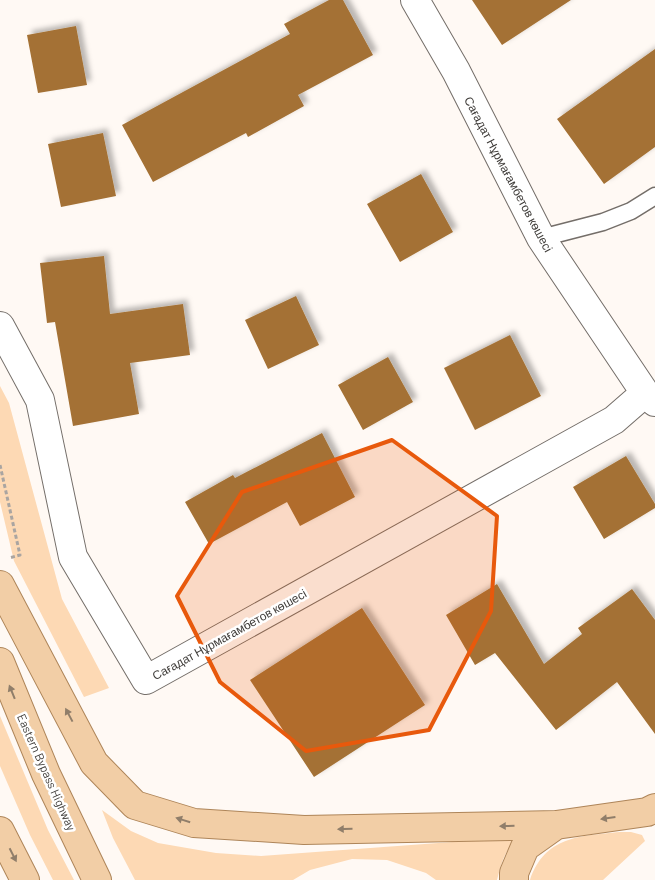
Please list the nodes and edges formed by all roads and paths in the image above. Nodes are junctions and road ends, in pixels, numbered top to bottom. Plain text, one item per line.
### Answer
1 (414, 0) edge
2 (655, 196) edge
3 (541, 238) junction
4 (0, 326) edge
5 (650, 397) edge
6 (0, 465) edge
7 (20, 556) dead end
8 (0, 585) edge
9 (0, 662) edge
10 (655, 808) edge
11 (556, 825) junction
12 (0, 831) edge
13 (25, 880) edge
14 (98, 880) edge
15 (514, 880) edge

1 - 3 street, Сағадат Нұрмағамбетов көшесі
2 - 3 lane
3 - 5 street, Сағадат Нұрмағамбетов көшесі
4 - 5 street, Сағадат Нұрмағамбетов көшесі
6 - 7 path
11 -> 8 main road
14 -> 9 main road, Eastern Bypass Highway
10 -> 11 main road
11 - 15 main road
12 -> 13 main road

